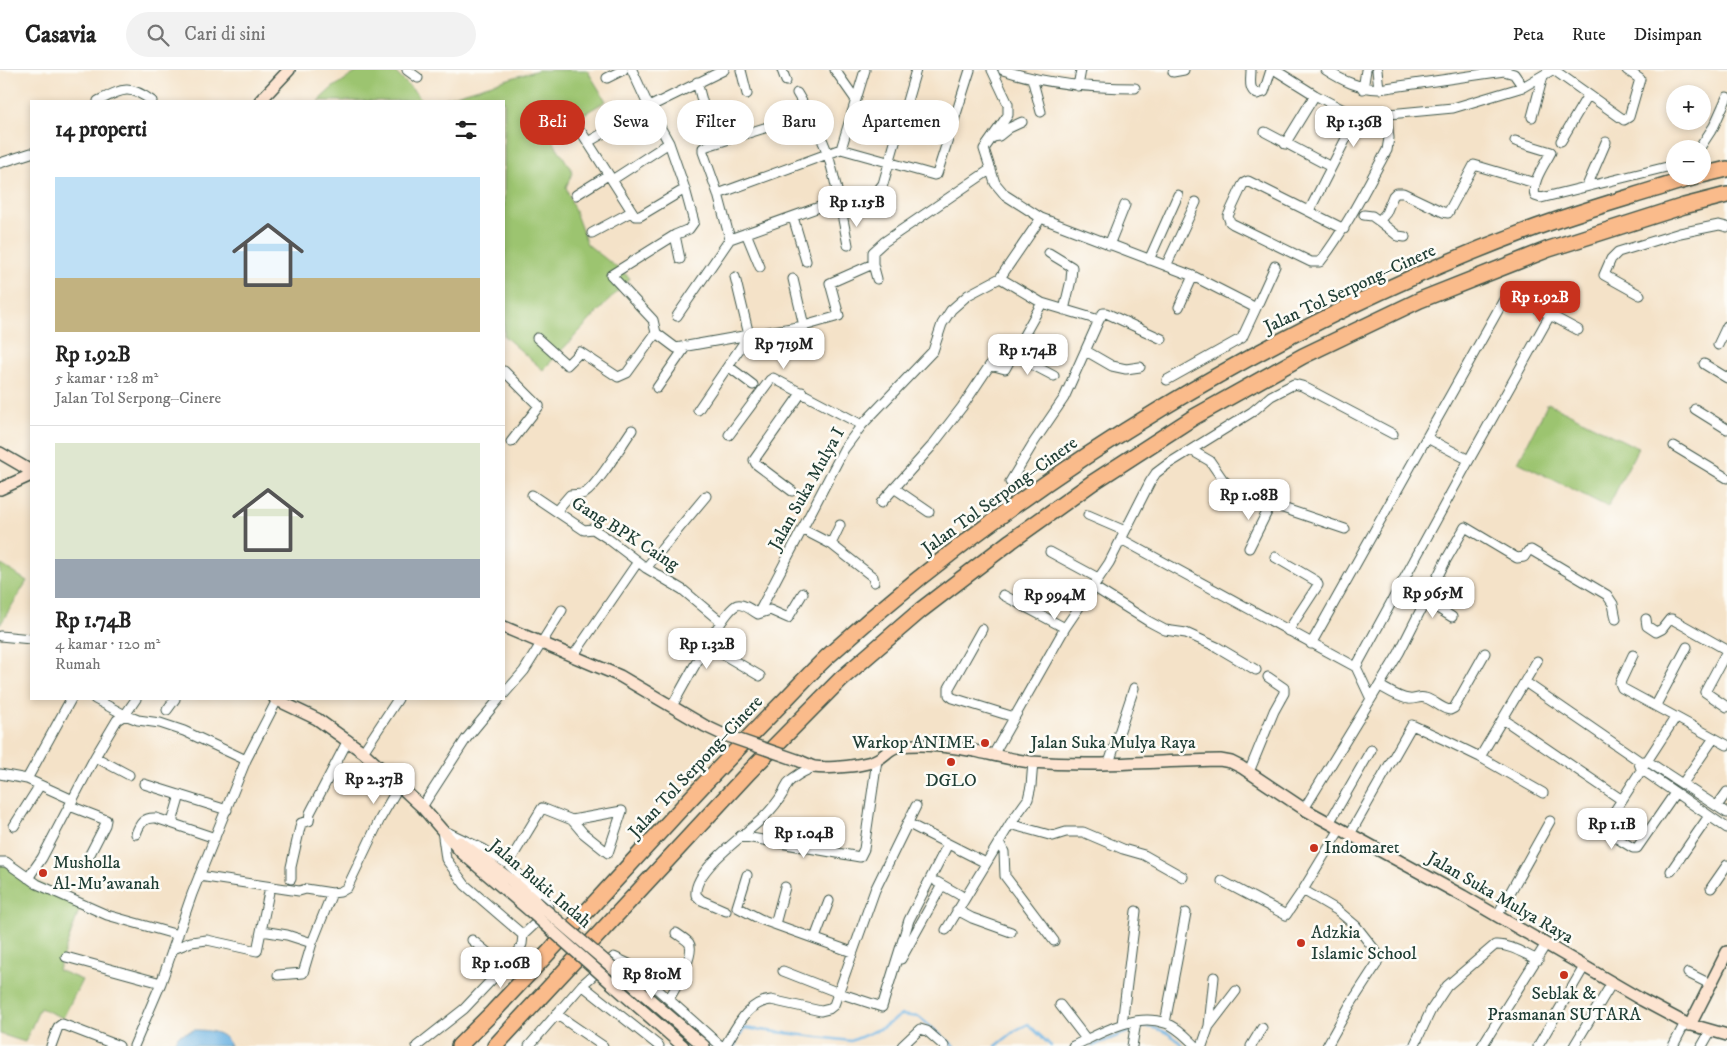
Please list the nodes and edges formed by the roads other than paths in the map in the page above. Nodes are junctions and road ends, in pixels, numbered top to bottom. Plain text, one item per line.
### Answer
1 (289, 70) edge
2 (407, 70) edge
3 (623, 70) edge
4 (632, 70) edge
5 (724, 70) edge
6 (741, 70) edge
7 (782, 70) edge
8 (836, 70) edge
9 (865, 70) edge
10 (916, 70) edge
11 (970, 70) edge
12 (992, 70) edge
13 (1003, 70) edge
14 (1080, 70) edge
15 (1184, 70) edge
16 (1251, 70) edge
17 (1273, 70) edge
18 (1326, 70) edge
19 (1366, 70) edge
20 (1377, 70) edge
21 (1553, 70) edge
22 (1627, 70) edge
23 (1173, 72) dead end
24 (1543, 76) junction
25 (418, 78) dead end
26 (607, 78) dead end
27 (1032, 78) junction
28 (786, 81) dead end
29 (697, 82) junction
30 (1078, 86) junction
31 (1523, 87) junction
32 (1135, 88) dead end
33 (1363, 89) junction
34 (1379, 89) junction
35 (797, 93) dead end
36 (747, 94) dead end
37 (1315, 95) junction
38 (1588, 95) junction
39 (1727, 97) edge
40 (100, 100) edge
41 (151, 100) edge
42 (261, 100) edge
43 (646, 100) edge
44 (662, 100) edge
45 (702, 100) edge
46 (801, 100) edge
47 (856, 100) joint
48 (1041, 112) dead end
49 (1386, 113) junction
50 (1357, 117) junction
51 (1532, 117) dead end
52 (1022, 122) dead end
53 (764, 128) edge
54 (1265, 132) dead end
55 (844, 137) edge
56 (993, 137) junction
57 (585, 138) edge
58 (595, 138) edge
59 (667, 139) edge
60 (1705, 140) edge
61 (1515, 141) dead end
62 (1561, 141) dead end
63 (588, 142) junction
64 (1606, 142) dead end
65 (669, 143) junction
66 (1285, 144) junction
67 (824, 145) edge
68 (840, 149) junction
69 (30, 152) edge
70 (828, 154) junction
71 (889, 162) junction
72 (0, 163) edge
73 (1331, 167) junction
74 (1666, 167) edge
75 (991, 169) junction
76 (1727, 169) edge
77 (1711, 173) edge
78 (610, 178) junction
79 (1535, 183) junction
80 (1669, 185) edge
81 (1587, 186) junction
82 (685, 189) junction
83 (718, 194) junction
84 (1178, 195) dead end
85 (1727, 195) edge
86 (576, 196) dead end
87 (839, 200) junction
88 (1196, 202) dead end
89 (1125, 205) dead end
90 (1309, 211) junction
91 (632, 212) junction
92 (1364, 215) dead end
93 (842, 216) junction
94 (794, 217) junction
95 (1042, 218) junction
96 (1379, 220) junction
97 (1727, 227) edge
98 (1344, 229) junction
99 (592, 233) dead end
100 (746, 233) junction
101 (675, 235) junction
102 (1405, 237) dead end
103 (730, 239) junction
104 (1109, 245) junction
105 (848, 246) dead end
106 (1049, 253) dead end
107 (680, 259) dead end
108 (1149, 260) junction
109 (806, 261) dead end
110 (872, 264) junction
111 (1166, 266) junction
112 (1275, 266) dead end
113 (760, 267) dead end
114 (1193, 276) junction
115 (735, 277) dead end
116 (1000, 278) junction
117 (793, 279) dead end
118 (877, 280) dead end
119 (1640, 295) dead end
120 (1042, 303) junction
121 (1179, 306) dead end
122 (1256, 308) junction
123 (1064, 310) junction
124 (1550, 314) junction
125 (677, 316) dead end
126 (1099, 320) junction
127 (804, 326) junction
128 (1727, 326) edge
129 (1578, 330) dead end
130 (656, 333) junction
131 (749, 335) junction
132 (537, 338) dead end
133 (1162, 339) dead end
134 (1718, 345) dead end
135 (686, 346) junction
136 (1086, 351) junction
137 (1014, 355) junction
138 (1704, 364) dead end
139 (728, 366) junction
140 (1140, 368) dead end
141 (505, 372) edge
142 (1054, 376) dead end
143 (1727, 378) edge
144 (1167, 380) dead end
145 (753, 385) dead end
146 (657, 388) dead end
147 (802, 392) junction
148 (1695, 409) dead end
149 (698, 410) dead end
150 (862, 425) junction
151 (1727, 428) edge
152 (632, 430) dead end
153 (729, 434) dead end
154 (1393, 434) dead end
155 (1427, 438) junction
156 (511, 442) dead end
157 (1674, 446) dead end
158 (1191, 450) junction
159 (0, 453) edge
160 (1469, 460) junction
161 (30, 470) edge
162 (30, 476) edge
163 (1727, 478) edge
164 (1010, 482) dead end
165 (894, 488) junction
166 (0, 489) edge
167 (792, 491) dead end
168 (532, 495) dead end
169 (706, 496) dead end
170 (882, 503) dead end
171 (1271, 504) junction
172 (557, 510) junction
173 (929, 512) dead end
174 (1088, 515) dead end
175 (840, 525) dead end
176 (802, 529) junction
177 (1345, 529) dead end
178 (1123, 535) junction
179 (830, 544) junction
180 (1249, 548) dead end
181 (1050, 552) dead end
182 (1275, 557) dead end
183 (634, 566) dead end
184 (646, 568) junction
185 (874, 582) dead end
186 (1095, 582) junction
187 (803, 594) dead end
188 (1003, 595) dead end
189 (1426, 601) junction
190 (562, 610) dead end
191 (758, 614) junction
192 (1452, 617) dead end
193 (1616, 618) dead end
194 (1646, 619) dead end
195 (721, 622) junction
196 (505, 627) edge
197 (1065, 628) junction
198 (982, 629) dead end
199 (1288, 631) junction
200 (0, 636) edge
201 (30, 639) edge
202 (541, 643) junction
203 (1310, 644) junction
204 (707, 645) junction
205 (1688, 647) dead end
206 (1727, 650) edge
207 (1485, 653) dead end
208 (1633, 655) dead end
209 (573, 656) junction
210 (1537, 661) dead end
211 (1356, 667) junction
212 (1256, 670) dead end
213 (760, 676) dead end
214 (1268, 677) dead end
215 (1524, 682) junction
216 (1380, 686) junction
217 (1134, 688) dead end
218 (505, 693) edge
219 (1371, 699) junction
220 (69, 700) edge
221 (97, 700) edge
222 (135, 700) edge
223 (174, 700) edge
224 (276, 700) edge
225 (397, 700) edge
226 (498, 700) edge
227 (1656, 705) junction
228 (672, 706) junction
229 (1727, 707) edge
230 (167, 710) dead end
231 (125, 715) junction
232 (1014, 717) junction
233 (1675, 718) junction
234 (1503, 719) junction
235 (1714, 738) junction
236 (348, 740) junction
237 (1727, 745) edge
238 (1371, 750) dead end
239 (363, 752) junction
240 (993, 755) junction
241 (95, 757) junction
242 (1480, 758) junction
243 (246, 760) junction
244 (877, 760) junction
245 (1033, 762) junction
246 (1109, 763) junction
247 (1642, 763) junction
248 (814, 767) junction
249 (1249, 772) junction
250 (0, 774) edge
251 (129, 775) dead end
252 (27, 780) junction
253 (1683, 783) junction
254 (144, 784) dead end
255 (40, 785) junction
256 (399, 786) junction
257 (1727, 792) edge
258 (1543, 793) dead end
259 (1675, 793) junction
260 (180, 795) junction
261 (1622, 800) junction
262 (72, 803) junction
263 (916, 806) dead end
264 (1717, 806) junction
265 (422, 807) junction
266 (1304, 809) junction
267 (227, 810) junction
268 (1727, 813) edge
269 (1709, 816) junction
270 (173, 818) dead end
271 (572, 820) junction
272 (1550, 821) dead end
273 (907, 823) junction
274 (1329, 823) junction
275 (1010, 824) junction
276 (14, 826) dead end
277 (1727, 828) edge
278 (442, 830) junction
279 (1345, 832) junction
280 (136, 834) dead end
281 (740, 836) junction
282 (215, 838) junction
283 (999, 842) junction
284 (948, 844) junction
285 (89, 856) dead end
286 (982, 861) dead end
287 (0, 862) edge
288 (508, 864) junction
289 (1727, 865) edge
290 (1671, 871) dead end
291 (747, 875) dead end
292 (199, 876) junction
293 (1183, 877) dead end
294 (28, 878) junction
295 (930, 878) junction
296 (291, 879) dead end
297 (1222, 881) dead end
298 (942, 885) junction
299 (270, 887) junction
300 (785, 887) dead end
301 (1711, 888) dead end
302 (1303, 890) junction
303 (332, 893) junction
304 (960, 895) dead end
305 (829, 901) dead end
306 (533, 906) junction
307 (957, 910) junction
308 (726, 911) dead end
309 (1136, 911) dead end
310 (1186, 913) dead end
311 (1497, 916) junction
312 (774, 924) junction
313 (946, 930) dead end
314 (262, 931) junction
315 (1011, 932) dead end
316 (676, 933) dead end
317 (178, 935) junction
318 (523, 935) junction
319 (815, 938) junction
320 (472, 940) dead end
321 (1054, 941) dead end
322 (312, 943) junction
323 (1546, 944) junction
324 (173, 949) junction
325 (852, 952) junction
326 (1727, 952) edge
327 (66, 957) dead end
328 (1538, 960) junction
329 (505, 967) junction
330 (1584, 967) junction
331 (784, 971) dead end
332 (1688, 973) dead end
333 (278, 975) dead end
334 (892, 975) junction
335 (1214, 976) dead end
336 (161, 983) junction
337 (1612, 983) junction
338 (1710, 984) junction
339 (582, 985) junction
340 (1236, 991) dead end
341 (839, 993) junction
342 (669, 999) junction
343 (1060, 1005) dead end
344 (556, 1014) junction
345 (1165, 1023) junction
346 (1122, 1024) junction
347 (1688, 1024) junction
348 (1136, 1025) junction
349 (1209, 1026) junction
350 (1262, 1028) dead end
351 (1710, 1032) junction
352 (1727, 1035) edge
353 (1088, 1040) junction
354 (51, 1046) edge
355 (119, 1046) edge
356 (134, 1046) edge
357 (417, 1046) edge
358 (458, 1046) edge
359 (495, 1046) edge
360 (529, 1046) edge
361 (603, 1046) edge
362 (659, 1046) edge
363 (683, 1046) edge
364 (704, 1046) edge
365 (721, 1046) edge
366 (725, 1046) edge
367 (902, 1046) edge
368 (944, 1046) edge
369 (1073, 1046) edge
370 (1132, 1046) edge
371 (1196, 1046) edge
372 (1202, 1046) edge
373 (1251, 1046) edge
374 (1326, 1046) edge
375 (1414, 1046) edge
376 (1482, 1046) edge
377 (1538, 1046) edge
378 (1574, 1046) edge
379 (1673, 1046) edge
380 (1702, 1046) edge

1 - 42 street
2 - 25 street
3 - 26 street
4 - 43 street
5 - 29 street
6 - 36 street
7 - 28 street
8 - 47 street
9 - 47 street
10 - 71 street
11 - 71 street
12 - 56 street
13 - 27 street
14 - 30 street
15 - 23 street
16 - 17 street
17 - 37 street
18 - 33 street
19 - 33 street
20 - 34 street
21 - 24 street
21 - 38 street
22 - 38 street
24 - 31 street
24 - 51 street
27 - 30 street
27 - 48 street
29 - 44 street
29 - 45 street
30 - 32 street
31 - 34 street
31 - 49 street
33 - 34 street
35 - 46 street
37 - 50 street
37 - 66 street
38 - 62 street
39 - 60 street
40 - 41 street
49 - 50 street
49 - 98 street
50 - 73 street
52 - 56 street
53 - 83 street
54 - 66 street
55 - 68 street
56 - 75 street
57 - 63 street
58 - 63 street
59 - 65 street
61 - 79 street
63 - 78 street
64 - 81 street
65 - 78 street
65 - 82 street
66 - 73 street
67 - 70 street
68 - 70 street
68 - 71 street
69 - 72 street
70 - 83 street
70 - 87 street
71 - 93 street
73 - 90 street
74 - 81 street
75 - 95 street
75 - 110 street
76 - 77 highway, Jalan Tol Serpong–Cinere
78 - 86 street
78 - 91 street
79 - 81 street
79 - 96 street
80 - 358 highway, Jalan Tol Serpong–Cinere
82 - 91 street
82 - 101 street
83 - 103 street
84 - 108 street
85 - 359 highway
87 - 93 street
87 - 94 street
88 - 111 street
89 - 104 street
90 - 98 street
90 - 98 street
91 - 99 street
92 - 96 street
93 - 105 street
94 - 100 street
94 - 109 street
95 - 104 street
95 - 116 street, Jalan Suka Mulya I
96 - 102 street
97 - 119 street
100 - 103 street
100 - 113 street
101 - 107 street
101 - 130 street
103 - 125 street
104 - 108 street
106 - 123 street
108 - 111 street
110 - 118 street
110 - 127 street
111 - 114 street
112 - 122 street
114 - 121 street
114 - 122 street
115 - 131 street
116 - 120 street
116 - 150 street, Jalan Suka Mulya I
117 - 127 street
120 - 123 street
120 - 137 street
122 - 144 street
123 - 126 street
124 - 129 street
124 - 155 street
124 - 160 street
126 - 133 street
126 - 136 street
127 - 131 street
128 - 134 street
130 - 132 street
130 - 135 street
131 - 135 street
131 - 139 street
135 - 146 street
136 - 140 street
136 - 164 street
137 - 142 street
137 - 165 street
138 - 143 street
139 - 145 street
139 - 149 street
141 - 156 street
147 - 150 street
147 - 153 street
147 - 167 street
148 - 151 street
150 - 176 street, Jalan Suka Mulya I
152 - 172 street
154 - 158 street
155 - 160 street
155 - 203 street
157 - 163 street
158 - 171 street
158 - 178 street
159 - 161 street
160 - 211 street
162 - 166 street
165 - 170 street
165 - 173 street
168 - 172 street, Gang BPK Caing
169 - 184 street
171 - 177 street
171 - 180 street
172 - 184 street, Gang BPK Caing
174 - 178 street
175 - 179 street
176 - 179 street
176 - 191 street, Jalan Suka Mulya I
178 - 186 street
178 - 199 street
179 - 185 street
181 - 186 street
182 - 199 street
183 - 209 street
184 - 195 street, Gang BPK Caing
186 - 197 street
186 - 212 street
187 - 191 street
188 - 197 street
189 - 192 street
189 - 193 street
189 - 216 street
190 - 202 street
191 - 195 street
194 - 206 street
195 - 204 street
196 - 202 street, Jalan Suka Mulya Raya
197 - 232 street
198 - 232 street
199 - 203 street
200 - 201 street
202 - 209 street, Jalan Suka Mulya Raya
202 - 218 street
203 - 211 street
204 - 213 street
204 - 228 street
205 - 227 street
206 - 229 street
207 - 216 street
208 - 227 street
209 - 228 street, Jalan Suka Mulya Raya
210 - 215 street
211 - 219 street
214 - 249 street
215 - 234 street
215 - 247 street
216 - 219 street
217 - 246 street
219 - 266 street
220 - 252 street
221 - 231 street
222 - 231 street
223 - 230 street
224 - 236 street, Jalan Bukit Indah
224 - 243 street
225 - 239 street
226 - 265 street
227 - 233 street
228 - 248 street, Jalan Suka Mulya Raya, bridge
231 - 241 street
231 - 243 street
232 - 240 street
233 - 235 street
233 - 247 street
234 - 242 street
234 - 261 street
235 - 237 street
235 - 253 street
236 - 239 street, Jalan Bukit Indah
236 - 296 street
238 - 274 street
239 - 256 street, Jalan Bukit Indah
240 - 244 street, Jalan Suka Mulya Raya
240 - 245 street, Jalan Suka Mulya Raya
241 - 251 street
241 - 262 street
242 - 258 street
242 - 279 street
243 - 267 street
244 - 248 street, Jalan Suka Mulya Raya
244 - 281 street
245 - 246 street, Jalan Suka Mulya Raya
245 - 275 street
246 - 249 street, Jalan Suka Mulya Raya
247 - 253 street
247 - 259 street
247 - 261 street
248 - 281 street
249 - 266 street, Jalan Suka Mulya Raya
250 - 252 street
252 - 255 street
253 - 264 street
254 - 260 street
255 - 262 street
255 - 276 street
256 - 265 street, Jalan Bukit Indah
256 - 303 street
257 - 264 street
259 - 261 street
259 - 269 street
260 - 267 street
260 - 270 street
262 - 285 street
262 - 294 street
263 - 273 street
264 - 268 street
265 - 278 street, Jalan Bukit Indah
266 - 274 street, Jalan Suka Mulya Raya
267 - 282 street
269 - 277 street
269 - 290 street
271 - 271 street
271 - 288 street
272 - 311 street
273 - 284 street
273 - 325 street
274 - 279 street, Jalan Suka Mulya Raya
275 - 283 street
275 - 293 street
278 - 288 street
278 - 306 street, Jalan Bukit Indah
278 - 318 street
279 - 302 street
279 - 311 street, Jalan Suka Mulya Raya
280 - 282 street
281 - 308 street
282 - 292 street
283 - 307 street
283 - 321 street
284 - 286 street
284 - 295 street
287 - 294 street
288 - 318 street
289 - 301 street
291 - 312 street
292 - 299 street
292 - 317 street
294 - 317 street
295 - 298 street
295 - 334 street
297 - 302 street
298 - 304 street
298 - 334 street
299 - 303 street
299 - 314 street
300 - 312 street
302 - 374 street
303 - 322 street
305 - 319 street
306 - 363 street, Jalan Bukit Indah, bridge
306 - 364 street, Jalan Bukit Indah, bridge
307 - 313 street
307 - 315 street
309 - 346 street
310 - 345 street
311 - 323 street, Jalan Suka Mulya Raya
312 - 319 street
314 - 322 street
314 - 324 street
316 - 342 street
317 - 324 street
318 - 329 street
319 - 325 street
320 - 329 street
322 - 333 street
323 - 328 street
323 - 330 street, Jalan Suka Mulya Raya
324 - 336 street
325 - 341 street
326 - 338 street
327 - 336 street
328 - 375 street
328 - 376 street
329 - 357 street
330 - 337 street, Jalan Suka Mulya Raya
330 - 377 street
331 - 341 street
332 - 338 street
334 - 341 street
335 - 349 street
336 - 356 street
337 - 347 street, Jalan Suka Mulya Raya
337 - 378 street
338 - 347 street
339 - 342 street
339 - 344 street
339 - 362 street
340 - 349 street
341 - 366 street
342 - 365 street
343 - 353 street
344 - 360 street
344 - 361 street
345 - 348 street
345 - 371 street
346 - 348 street
346 - 353 street
347 - 351 street, Jalan Suka Mulya Raya
347 - 379 street
348 - 370 street
349 - 372 street
350 - 373 street
351 - 352 street, Jalan Suka Mulya Raya
351 - 380 street
353 - 369 street
354 - 355 street
367 - 368 street

